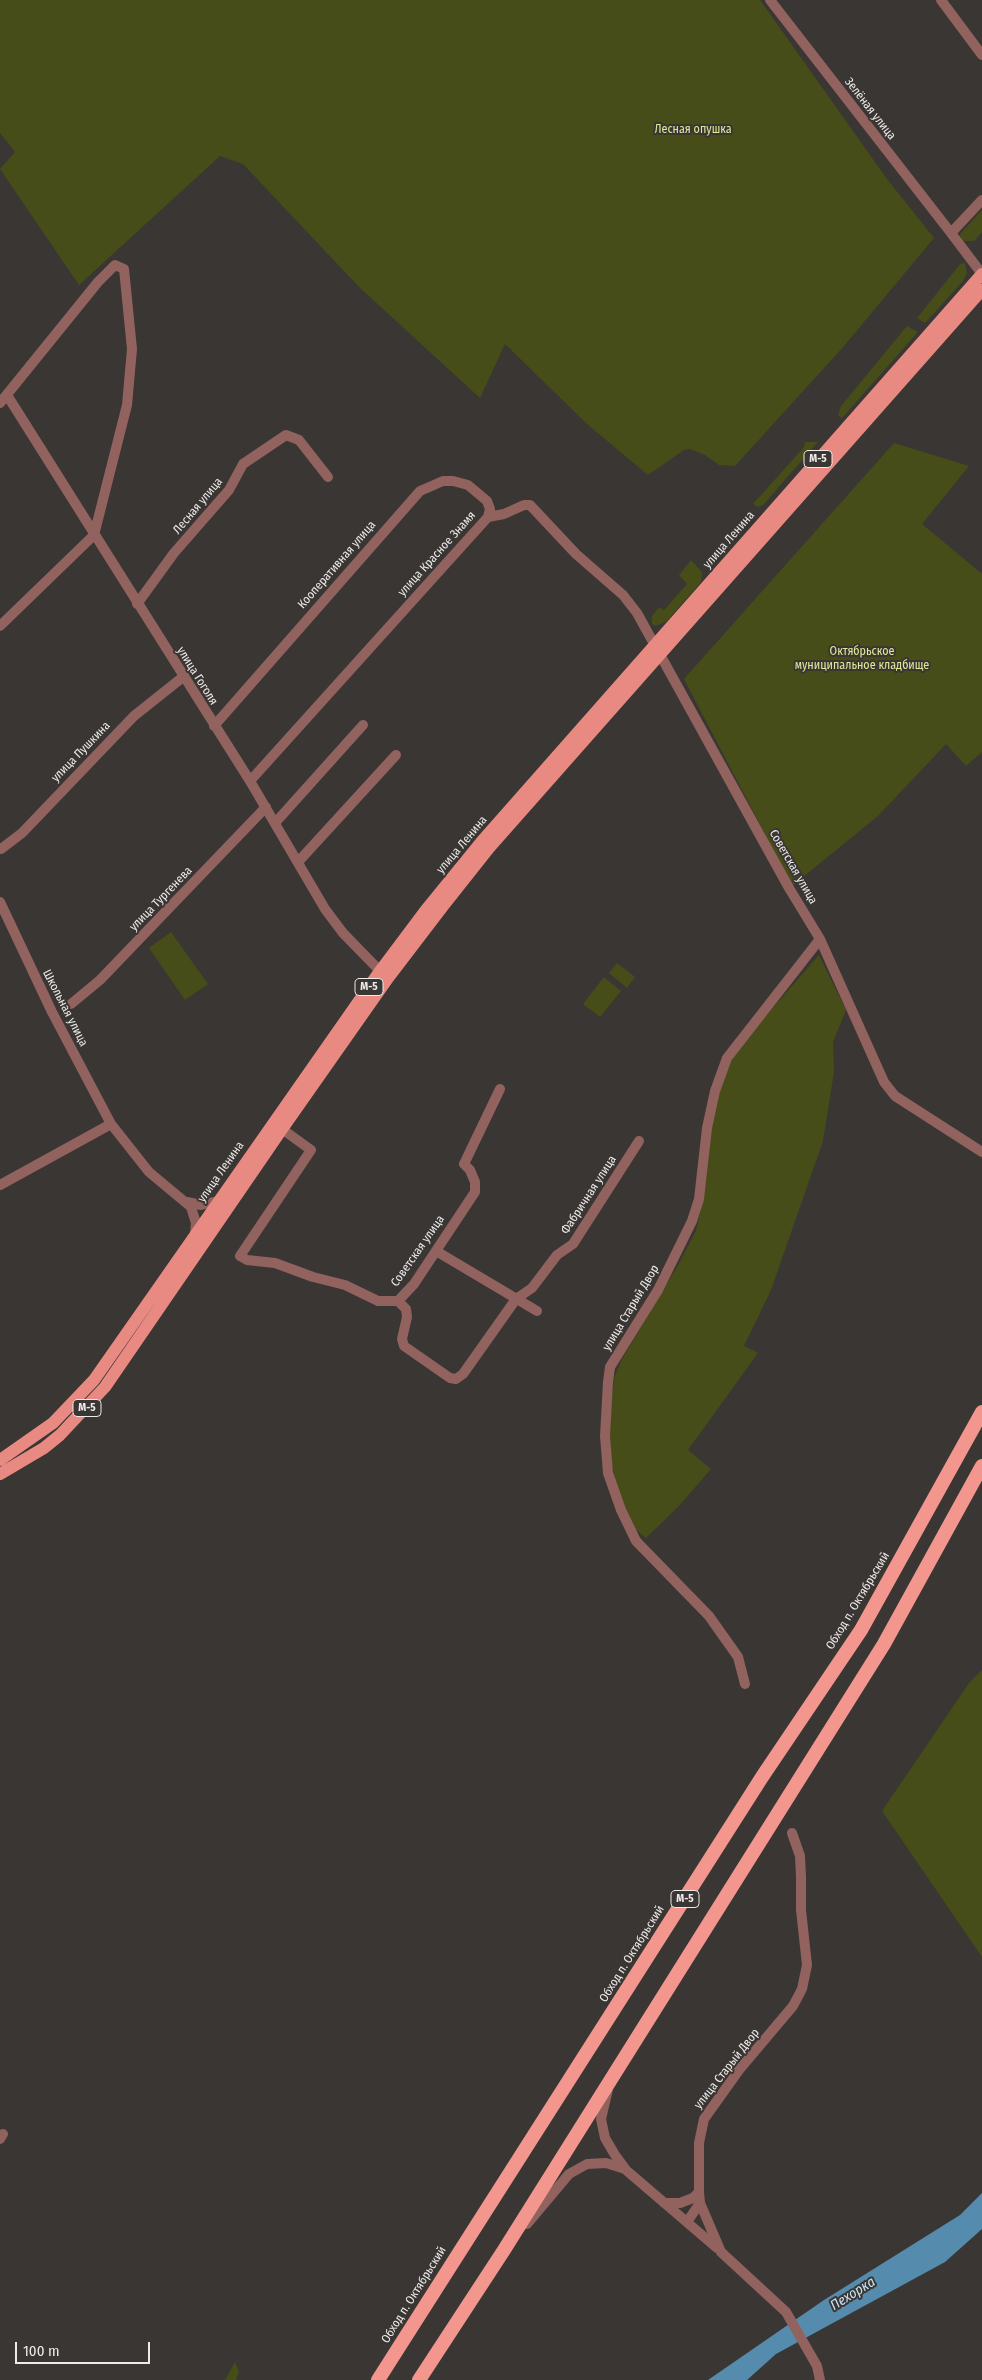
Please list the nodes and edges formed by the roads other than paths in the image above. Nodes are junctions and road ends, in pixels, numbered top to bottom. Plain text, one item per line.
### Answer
1 (770, 0) edge
2 (941, 0) edge
3 (982, 55) edge
4 (982, 200) edge
5 (951, 233) junction
6 (982, 274) edge
7 (982, 290) edge
8 (4, 399) edge
9 (328, 477) dead end
10 (488, 517) junction
11 (94, 535) junction
12 (137, 604) junction
13 (0, 626) edge
14 (658, 649) junction
15 (183, 677) junction
16 (363, 725) dead end
17 (214, 726) junction
18 (396, 754) dead end
19 (250, 781) junction
20 (266, 807) junction
21 (275, 823) junction
22 (1, 848) dead end
23 (298, 862) junction
24 (0, 902) edge
25 (820, 939) junction
26 (380, 971) junction
27 (71, 1004) dead end
28 (500, 1089) dead end
29 (111, 1124) junction
30 (282, 1129) junction
31 (640, 1141) dead end
32 (982, 1152) edge
33 (0, 1185) edge
34 (218, 1201) junction
35 (187, 1202) junction
36 (195, 1234) junction
37 (436, 1251) junction
38 (516, 1299) junction
39 (398, 1301) junction
40 (537, 1311) dead end
41 (982, 1412) edge
42 (0, 1460) edge
43 (982, 1466) edge
44 (0, 1474) edge
45 (745, 1684) dead end
46 (792, 1833) dead end
47 (610, 2078) junction
48 (626, 2170) junction
49 (699, 2192) junction
50 (664, 2203) junction
51 (700, 2203) junction
52 (687, 2222) junction
53 (504, 2250) junction
54 (721, 2252) junction
55 (378, 2380) edge
56 (419, 2380) edge
57 (820, 2380) edge

1 - 5 street, Зелёная улица
2 - 3 street
4 - 5 street
5 - 6 street, Зелёная улица
6 - 14 main road, улица Ленина / М-5
7 - 14 main road, улица Ленина / М-5
8 - 11 street, улица Гоголя
8 - 11 street
9 - 12 street, Лесная улица
10 - 14 street, улица Красное Знамя
10 - 17 street, Кооперативная улица
10 - 19 street, улица Красное Знамя
11 - 12 street, улица Гоголя
11 - 13 street
12 - 15 street, улица Гоголя
14 - 25 street, Советская улица
14 - 26 main road, улица Ленина / М-5
14 - 30 main road, улица Ленина / М-5
15 - 17 street, улица Гоголя
15 - 22 street, улица Пушкина
16 - 21 street
17 - 19 street, улица Гоголя
18 - 23 street
19 - 20 street, улица Гоголя
20 - 21 street, улица Гоголя
20 - 27 street, улица Тургенева
21 - 23 street, улица Гоголя
23 - 26 street, улица Гоголя
24 - 29 street, Школьная улица
25 - 32 street, Советская улица
25 - 45 street, улица Старый Двор
26 - 34 main road, улица Ленина / М-5
28 - 37 street, Советская улица
29 - 33 street
29 - 35 street, Школьная улица
30 - 39 street, Советская улица
30 - 44 main road, улица Ленина / М-5
31 - 38 street, Фабричная улица
34 - 35 street
34 - 36 main road, улица Ленина / М-5
35 - 36 street
36 - 42 main road, улица Ленина / М-5
37 - 38 street
37 - 39 street, Советская улица
38 - 39 street, Фабричная улица
38 - 40 street
41 - 55 highway, Обход п. Октябрьский / М-5
43 - 47 highway, М-5
46 - 49 street, улица Старый Двор
47 - 48 street
47 - 53 highway, М-5
48 - 50 street
48 - 53 street
49 - 50 street
49 - 51 street, улица Старый Двор
50 - 52 street
51 - 52 street
51 - 54 street, улица Старый Двор
52 - 54 street
53 - 56 highway, М-5
54 - 57 street, улица Старый Двор

